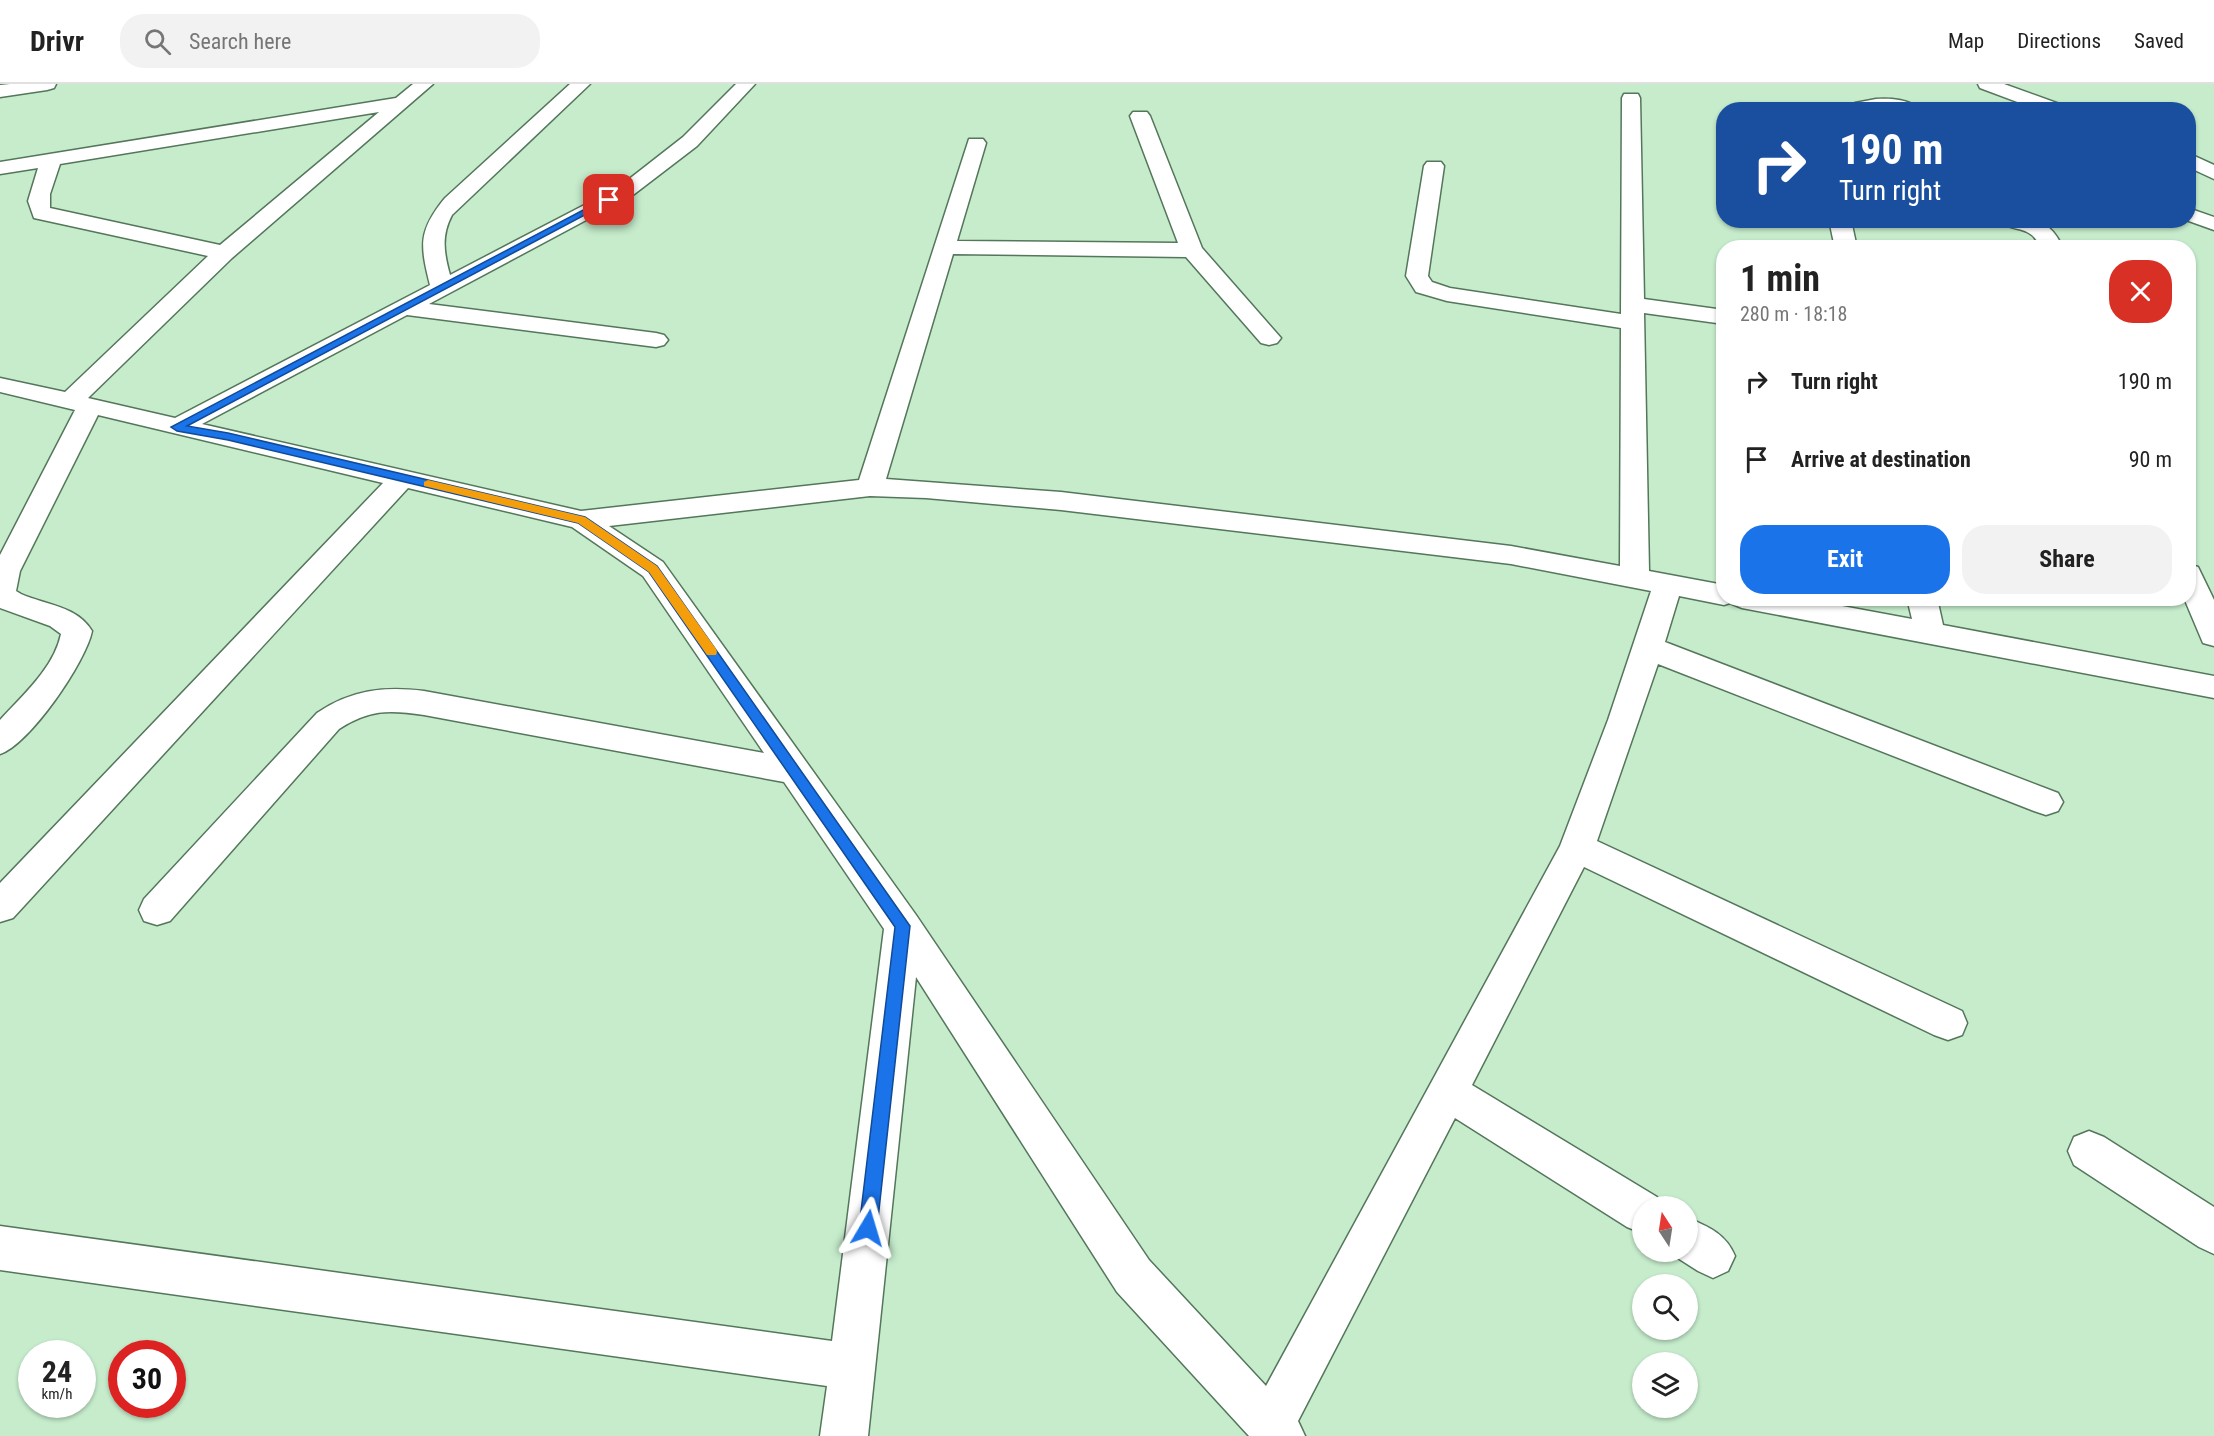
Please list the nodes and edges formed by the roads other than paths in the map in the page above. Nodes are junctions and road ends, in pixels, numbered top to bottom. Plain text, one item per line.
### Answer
1 (47, 84) edge
2 (424, 84) edge
3 (581, 84) edge
4 (746, 84) edge
5 (1987, 84) edge
6 (0, 91) edge
7 (1631, 98) dead end
8 (2036, 102) edge
9 (402, 103) junction
10 (1140, 116) dead end
11 (976, 143) dead end
12 (51, 160) junction
13 (2196, 163) edge
14 (1434, 166) dead end
15 (0, 168) edge
16 (2214, 173) edge
17 (2196, 217) edge
18 (2214, 224) edge
19 (2039, 228) edge
20 (2049, 240) edge
21 (944, 247) junction
22 (1192, 250) junction
23 (224, 253) junction
24 (442, 288) junction
25 (405, 308) junction
26 (1633, 313) junction
27 (1716, 317) edge
28 (1269, 338) dead end
29 (656, 340) dead end
30 (0, 385) edge
31 (79, 404) junction
32 (177, 427) junction
33 (403, 478) junction
34 (870, 487) junction
35 (581, 520) junction
36 (1652, 582) junction
37 (2196, 593) edge
38 (1716, 594) edge
39 (1785, 606) edge
40 (1924, 606) edge
41 (1930, 633) junction
42 (2214, 635) edge
43 (1648, 648) junction
44 (2214, 687) edge
45 (0, 742) edge
46 (794, 771) junction
47 (2046, 801) dead end
48 (1577, 848) junction
49 (0, 907) edge
50 (157, 910) dead end
51 (903, 926) junction
52 (1948, 1023) dead end
53 (1448, 1092) junction
54 (2089, 1151) dead end
55 (1632, 1206) edge
56 (2214, 1232) edge
57 (0, 1248) edge
58 (852, 1367) junction
59 (1276, 1430) edge
60 (844, 1436) edge

1 - 6 street
2 - 9 street
3 - 24 street
4 - 24 street
5 - 8 street
7 - 26 street
9 - 12 street
9 - 23 street
10 - 22 street
11 - 21 street
12 - 15 street
12 - 23 street
13 - 16 street
14 - 26 street
17 - 18 street
19 - 20 street
21 - 22 street
21 - 34 street
22 - 28 street
23 - 31 street
24 - 25 street
25 - 29 street
25 - 32 street
26 - 27 street
26 - 36 street
30 - 31 street
31 - 32 street
31 - 45 street
32 - 33 street
33 - 35 street
33 - 49 street
34 - 35 street
34 - 36 street
35 - 46 street
36 - 38 street
36 - 43 street
37 - 42 street
39 - 41 street
40 - 41 street
41 - 44 street
43 - 47 street
43 - 48 street
46 - 50 street
46 - 51 street
48 - 52 street
48 - 53 street
51 - 58 street
51 - 59 street
53 - 55 street
53 - 59 street
54 - 56 street
57 - 58 street
58 - 60 street

